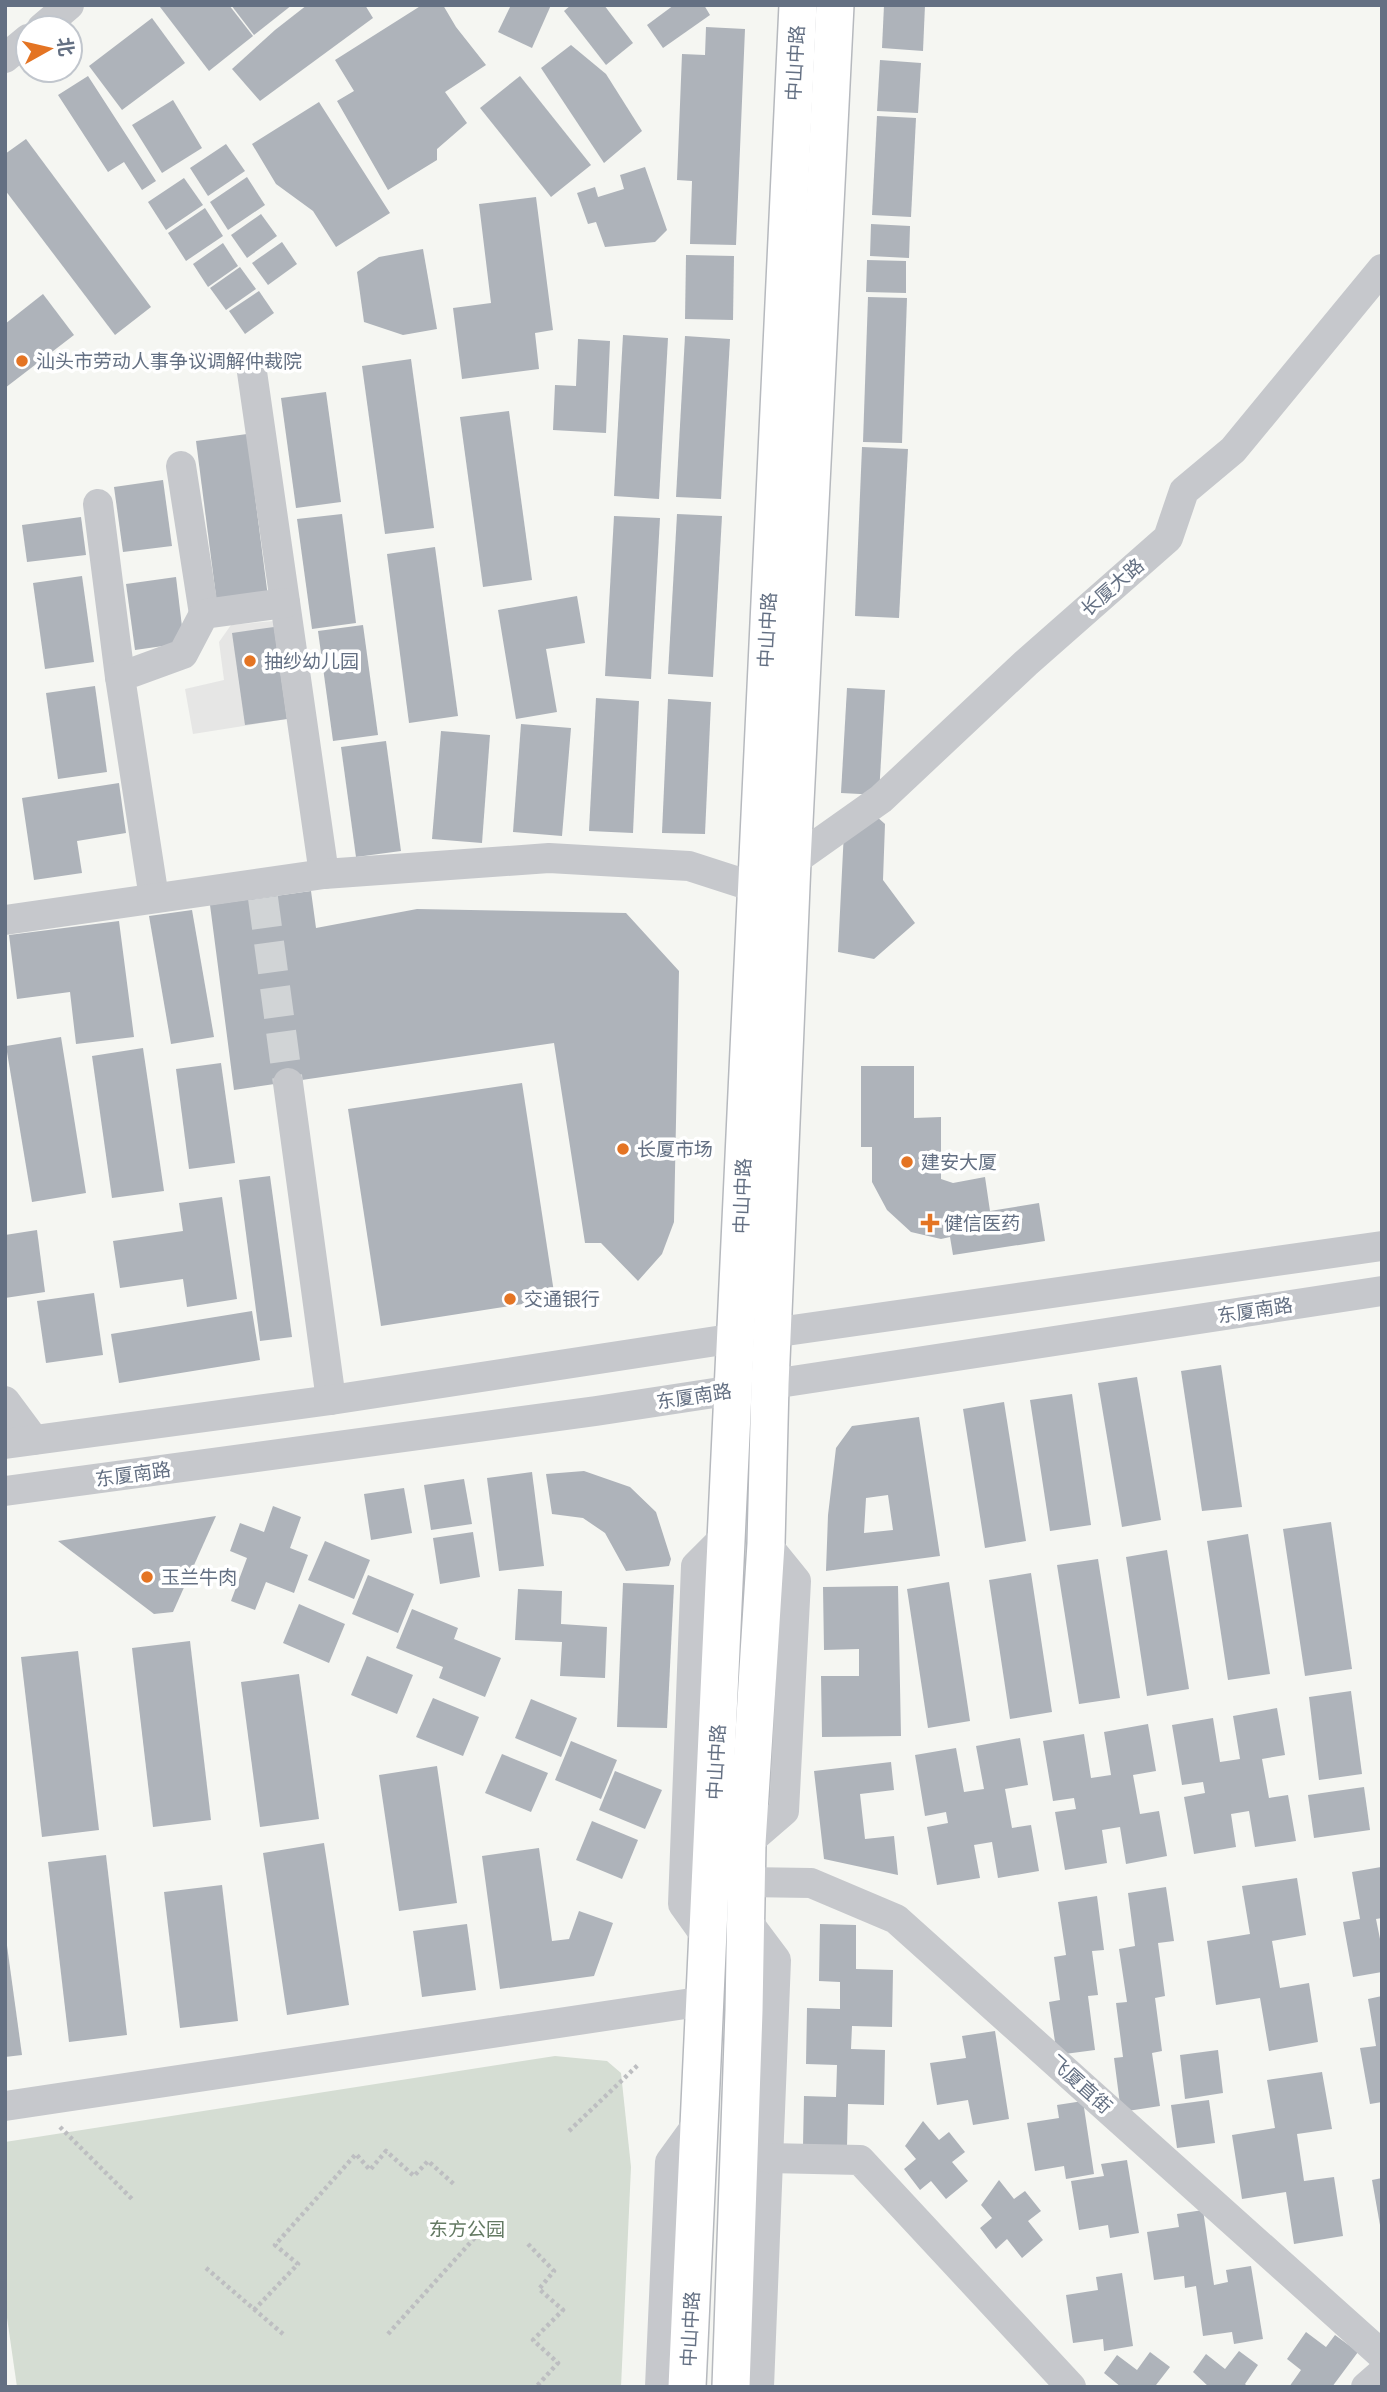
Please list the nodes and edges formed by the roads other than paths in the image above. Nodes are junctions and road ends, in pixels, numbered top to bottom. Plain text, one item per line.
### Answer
1 (798, 5) edge
2 (835, 5) edge
3 (1382, 269) edge
4 (251, 365) dead end
5 (181, 466) dead end
6 (98, 504) dead end
7 (285, 603) junction
8 (204, 614) junction
9 (120, 677) junction
10 (792, 862) junction
11 (324, 874) junction
12 (754, 887) junction
13 (154, 898) junction
14 (5, 920) edge
15 (288, 1083) tunnel mouth
16 (1382, 1247) edge
17 (1382, 1291) edge
18 (773, 1333) junction
19 (736, 1338) junction
20 (770, 1384) junction
21 (733, 1390) junction
22 (331, 1400) junction
23 (5, 1401) edge
24 (34, 1440) junction
25 (5, 1444) edge
26 (5, 1491) edge
27 (747, 1882) junction
28 (746, 1920) junction
29 (705, 2001) junction
30 (5, 2106) edge
31 (699, 2122) junction
32 (768, 2158) junction
33 (1382, 2355) edge
34 (1382, 2373) edge
35 (660, 2387) edge
36 (687, 2387) edge
37 (730, 2387) edge
38 (759, 2387) edge
39 (1071, 2387) edge
40 (1366, 2387) edge

1 - 12 main road, 中山中路
2 - 10 main road, 中山中路
3 - 10 street, 长厦大路
4 - 7 street
5 - 8 street
6 - 9 street
7 - 8 street
7 - 11 street
8 - 9 street
9 - 13 street
10 - 18 main road, 中山中路
11 - 12 street
11 - 13 street
12 - 19 main road, 中山中路
13 - 14 street
15 - 22 street
16 - 18 street
17 - 20 street, 东厦南路
18 - 19 street
18 - 20 main road, 中山中路
19 - 21 main road, 中山中路
19 - 22 street
20 - 21 street, 东厦南路
20 - 27 main road, 中山中路
21 - 26 street, 东厦南路
21 - 29 main road, 中山中路
22 - 24 street
23 - 24 street
24 - 25 street
27 - 28 main road, 中山中路
27 - 33 street, 飞厦直街
28 - 32 street
28 - 37 main road, 中山中路
29 - 30 street
29 - 31 main road, 中山中路
31 - 35 street
31 - 36 main road, 中山中路
32 - 38 street
32 - 39 street
34 - 40 street

